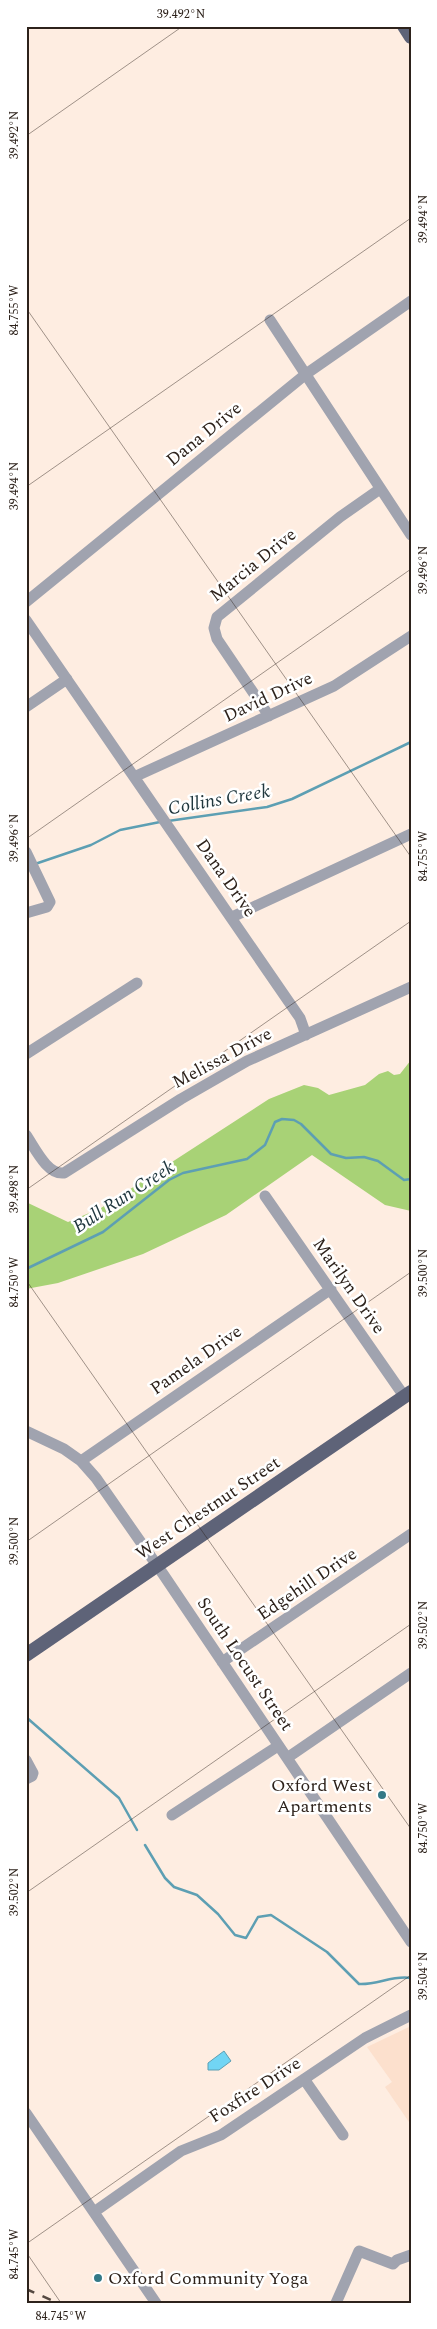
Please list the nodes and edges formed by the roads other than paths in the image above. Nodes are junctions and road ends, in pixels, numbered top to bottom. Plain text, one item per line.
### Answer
1 (404, 26) edge
2 (411, 37) edge
3 (407, 303) edge
4 (411, 316) edge
5 (270, 320) dead end
6 (306, 374) junction
7 (380, 489) junction
8 (411, 535) edge
9 (26, 602) edge
10 (26, 620) edge
11 (411, 636) edge
12 (67, 679) junction
13 (26, 707) edge
14 (269, 716) junction
15 (134, 777) junction
16 (411, 834) edge
17 (30, 860) edge
18 (26, 913) edge
19 (232, 917) junction
20 (137, 983) dead end
21 (411, 987) edge
22 (306, 1035) junction
23 (26, 1054) edge
24 (26, 1135) edge
25 (265, 1196) dead end
26 (330, 1289) junction
27 (407, 1394) edge
28 (26, 1431) edge
29 (81, 1461) junction
30 (411, 1534) edge
31 (157, 1566) junction
32 (26, 1654) edge
33 (222, 1662) junction
34 (411, 1673) edge
35 (278, 1746) junction
36 (287, 1758) junction
37 (26, 1760) edge
38 (26, 1779) edge
39 (172, 1815) dead end
40 (411, 1942) edge
41 (411, 2015) edge
42 (304, 2079) junction
43 (26, 2113) edge
44 (343, 2135) dead end
45 (94, 2212) junction
46 (411, 2255) edge
47 (156, 2303) edge
48 (336, 2303) edge

1 - 2 main road
3 - 4 street
3 - 6 street, Dana Drive
5 - 6 street
6 - 7 street
6 - 9 street, Dana Drive
7 - 8 street
7 - 14 street, Marcia Drive
10 - 12 street, Dana Drive
11 - 14 street, David Drive
12 - 13 street
12 - 15 street, Dana Drive
14 - 15 street, David Drive
15 - 19 street, Dana Drive
16 - 19 street
17 - 18 street
19 - 22 street, Dana Drive
20 - 23 street
21 - 22 street, Melissa Drive
22 - 24 street, Melissa Drive
25 - 26 street, Marilyn Drive
26 - 27 street, Marilyn Drive
26 - 29 street, Pamela Drive
27 - 31 main road, West Chestnut Street
28 - 29 street, South Locust Street
29 - 31 street, South Locust Street
30 - 33 street, Edgehill Drive
31 - 32 main road, West Chestnut Street
31 - 33 street, South Locust Street
33 - 35 street, South Locust Street
34 - 36 street
35 - 36 street, South Locust Street
35 - 39 street
36 - 40 street, South Locust Street
37 - 38 street
41 - 42 street, Foxfire Drive
42 - 44 street
42 - 45 street, Foxfire Drive
43 - 45 street
45 - 47 street
46 - 48 street

